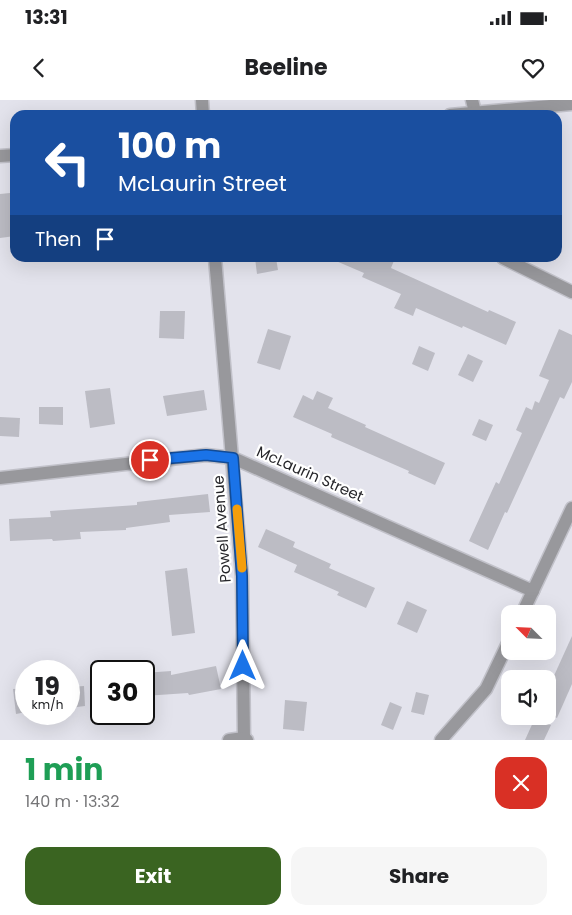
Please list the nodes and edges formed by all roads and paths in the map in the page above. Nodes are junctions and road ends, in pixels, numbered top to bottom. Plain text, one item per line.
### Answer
1 (572, 104) edge
2 (473, 106) edge
3 (215, 262) edge
4 (511, 262) edge
5 (572, 292) edge
6 (233, 458) junction
7 (0, 478) edge
8 (572, 508) edge
9 (533, 591) junction
10 (526, 605) edge
11 (501, 658) edge
12 (245, 739) edge
13 (229, 740) edge
14 (442, 740) edge

1 - 2 street
3 - 6 street, Powell Avenue
4 - 5 street
6 - 7 street, McLaurin Street
6 - 9 street, McLaurin Street
6 - 12 street, Powell Avenue
8 - 9 street
9 - 10 street
11 - 14 street
12 - 13 street

